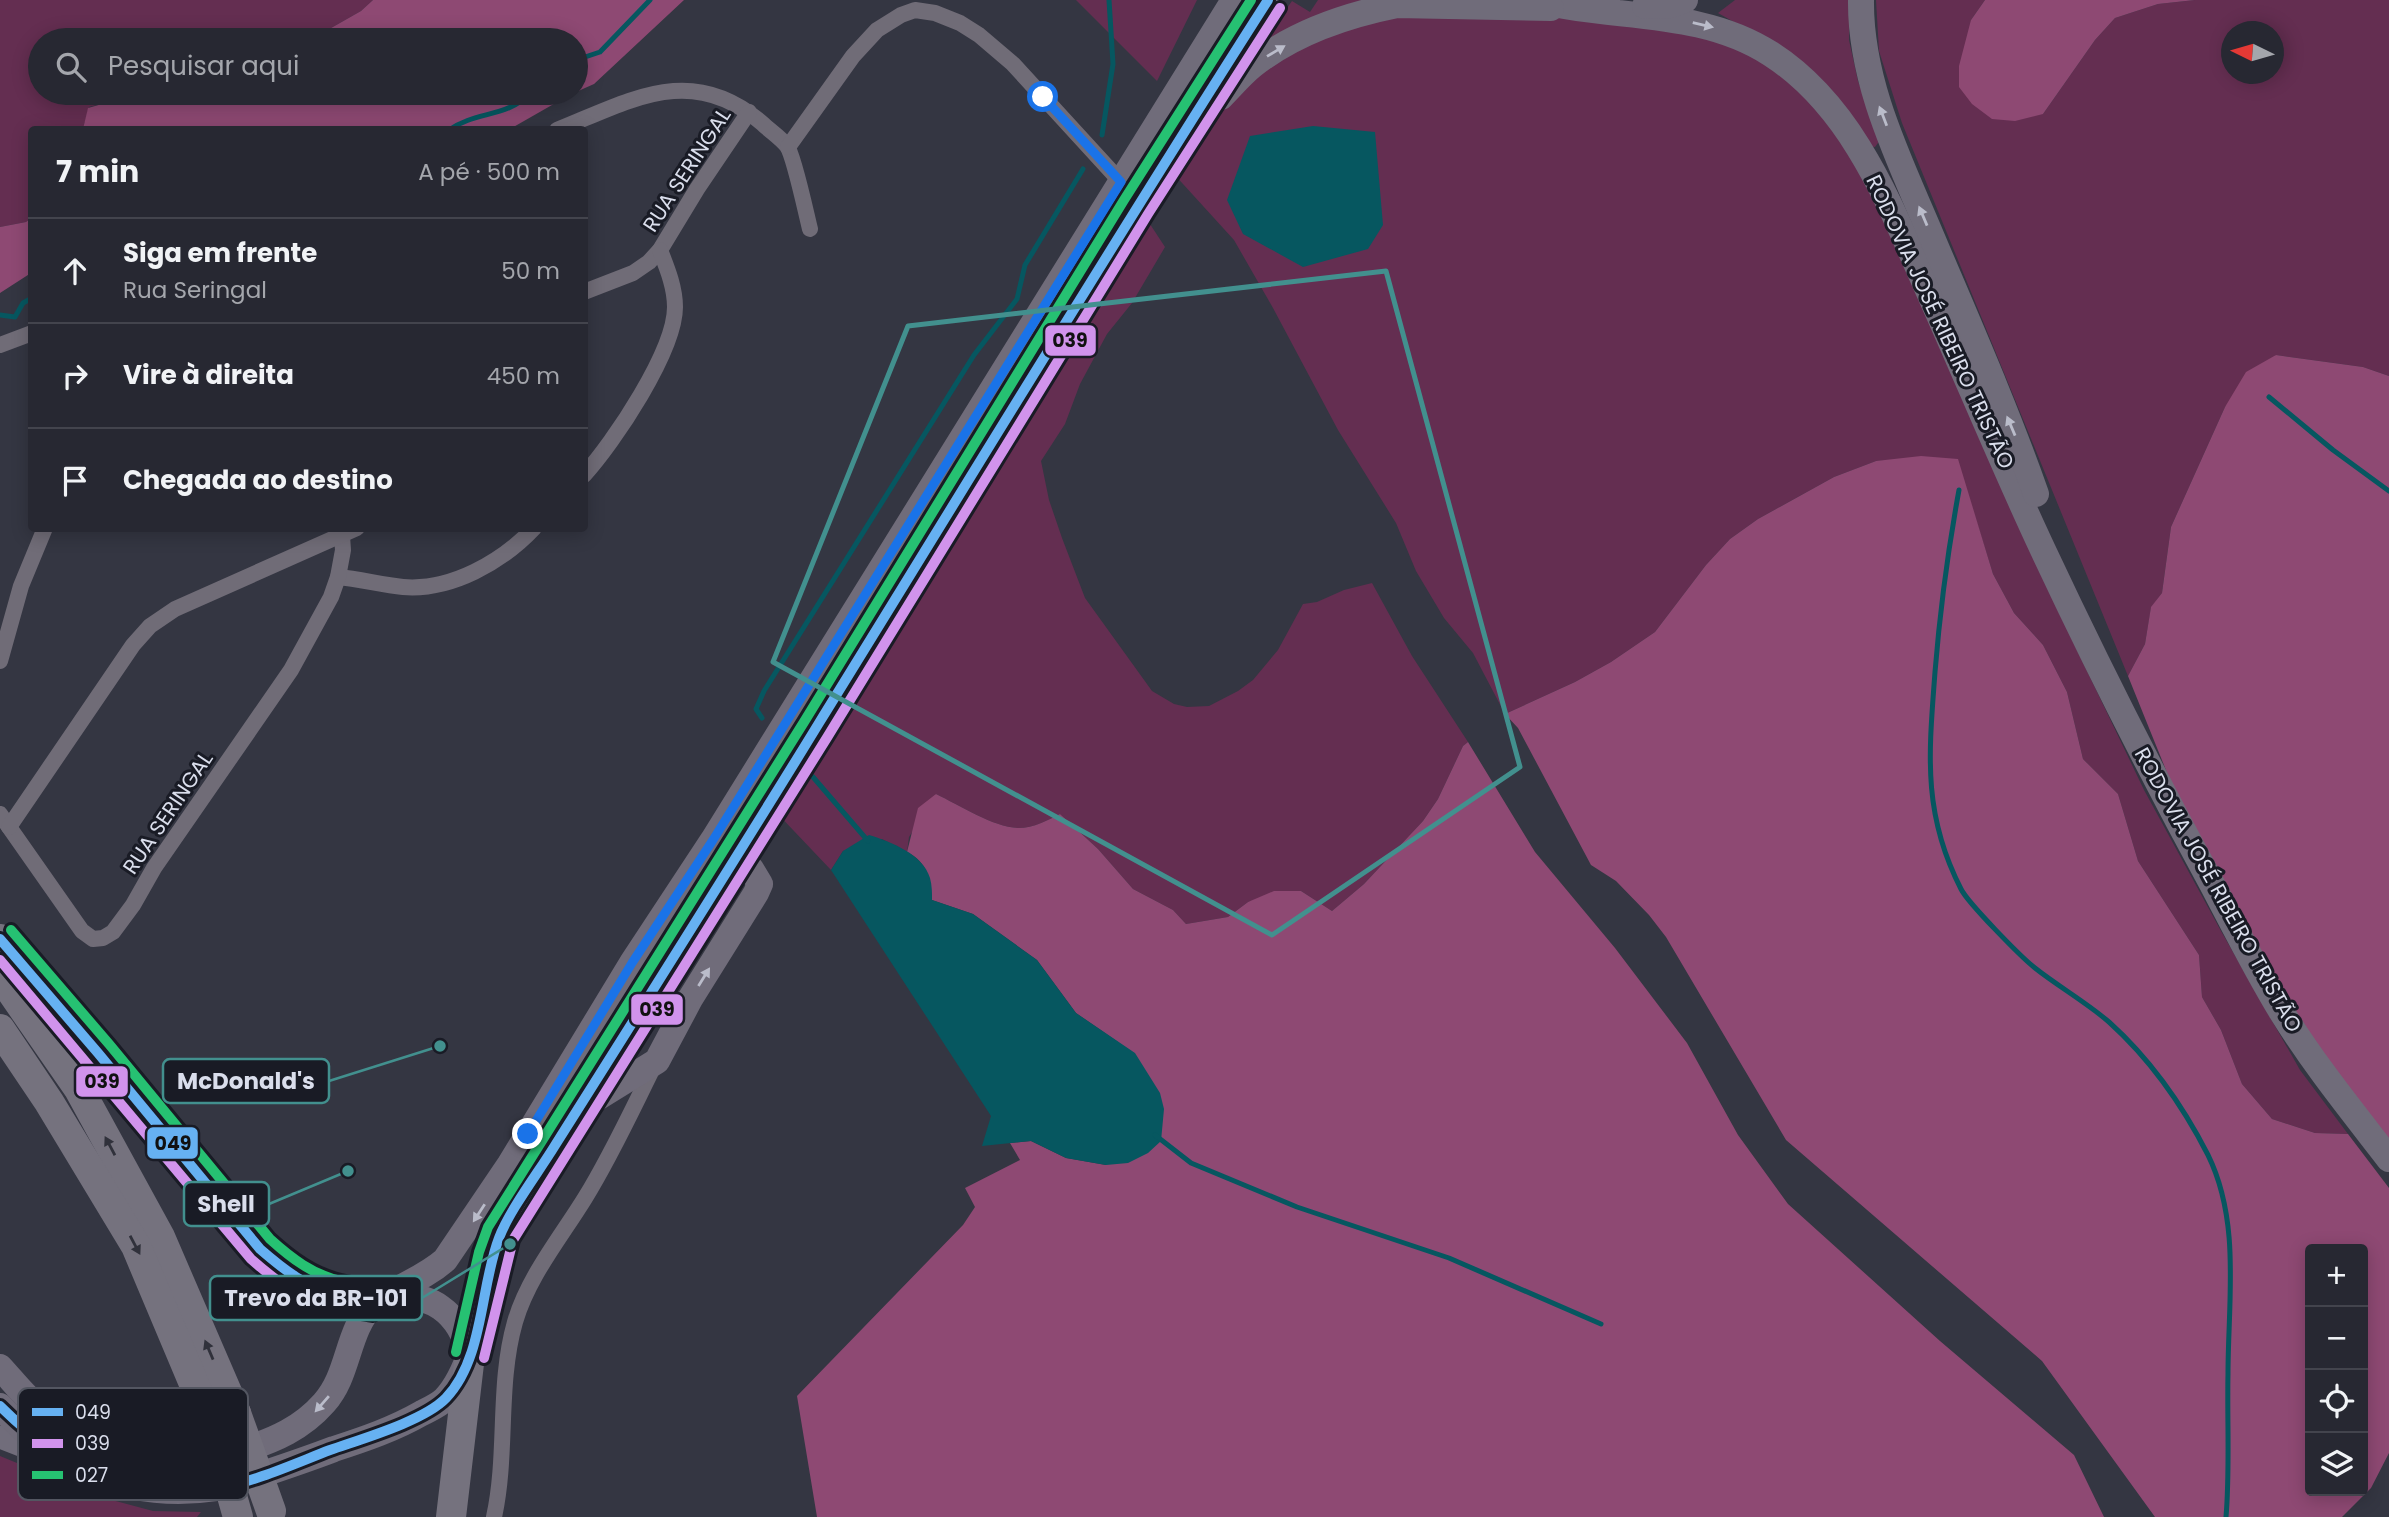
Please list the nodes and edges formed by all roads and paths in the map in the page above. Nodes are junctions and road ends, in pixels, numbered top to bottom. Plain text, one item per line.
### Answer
1 (1216, 0) edge
2 (1234, 0) edge
3 (1268, 0) edge
4 (1535, 0) edge
5 (1685, 0) edge
6 (1861, 0) edge
7 (1577, 9) junction
8 (1170, 101) junction
9 (749, 112) junction
10 (567, 126) edge
11 (1188, 128) junction
12 (788, 147) junction
13 (1121, 182) junction
14 (810, 229) dead end
15 (660, 250) junction
16 (588, 290) edge
17 (28, 334) edge
18 (0, 345) edge
19 (588, 470) edge
20 (43, 532) edge
21 (350, 532) edge
22 (530, 532) edge
23 (342, 536) junction
24 (338, 577) junction
25 (2071, 607) junction
26 (0, 661) edge
27 (5, 821) edge
28 (713, 840) junction
29 (736, 855) junction
30 (0, 939) edge
31 (0, 975) edge
32 (0, 1029) edge
33 (0, 1058) edge
34 (657, 1060) junction
35 (50, 1102) junction
36 (577, 1111) junction
37 (2389, 1159) edge
38 (376, 1301) junction
39 (470, 1355) junction
40 (0, 1367) edge
41 (19, 1388) edge
42 (207, 1388) edge
43 (213, 1388) edge
44 (0, 1406) edge
45 (18, 1425) edge
46 (0, 1437) edge
47 (18, 1444) edge
48 (248, 1448) edge
49 (248, 1468) edge
50 (248, 1479) edge
51 (272, 1514) edge
52 (451, 1517) edge
53 (494, 1517) edge

1 - 8 main road
2 - 8 main road
3 - 11 main road
4 - 7 main road, RODOVIA JOSÉ RIBEIRO TRISTÃO
5 - 7 main road
25 -> 6 main road, RODOVIA JOSÉ RIBEIRO TRISTÃO
11 -> 7 main road
7 -> 25 main road, RODOVIA JOSÉ RIBEIRO TRISTÃO
8 - 13 main road
9 - 10 street, RUA SERINGAL
9 - 12 street, RUA SERINGAL
9 - 15 street, RUA SERINGAL
11 - 29 main road
12 - 13 street
12 - 14 street
13 - 28 main road
15 - 16 street, RUA SERINGAL
15 - 19 street, RUA SERINGAL
17 - 18 street
20 - 26 street
21 - 23 street, RUA SERINGAL
22 - 24 street
23 - 24 street, RUA SERINGAL
23 - 27 street, RUA SERINGAL
24 - 27 street, RUA SERINGAL
25 - 37 main road, RODOVIA JOSÉ RIBEIRO TRISTÃO
28 - 29 main road
28 -> 38 main road
34 -> 29 main road
29 - 36 main road
30 - 38 highway
43 -> 31 highway
32 - 35 highway
33 - 35 highway
34 - 36 main road
34 - 53 street
35 -> 42 highway
36 - 39 main road
38 - 39 main road
38 -> 48 main road
39 - 50 main road
39 - 52 highway
41 -> 40 main road
44 - 45 main road
46 - 47 main road
49 - 51 highway, bridge

